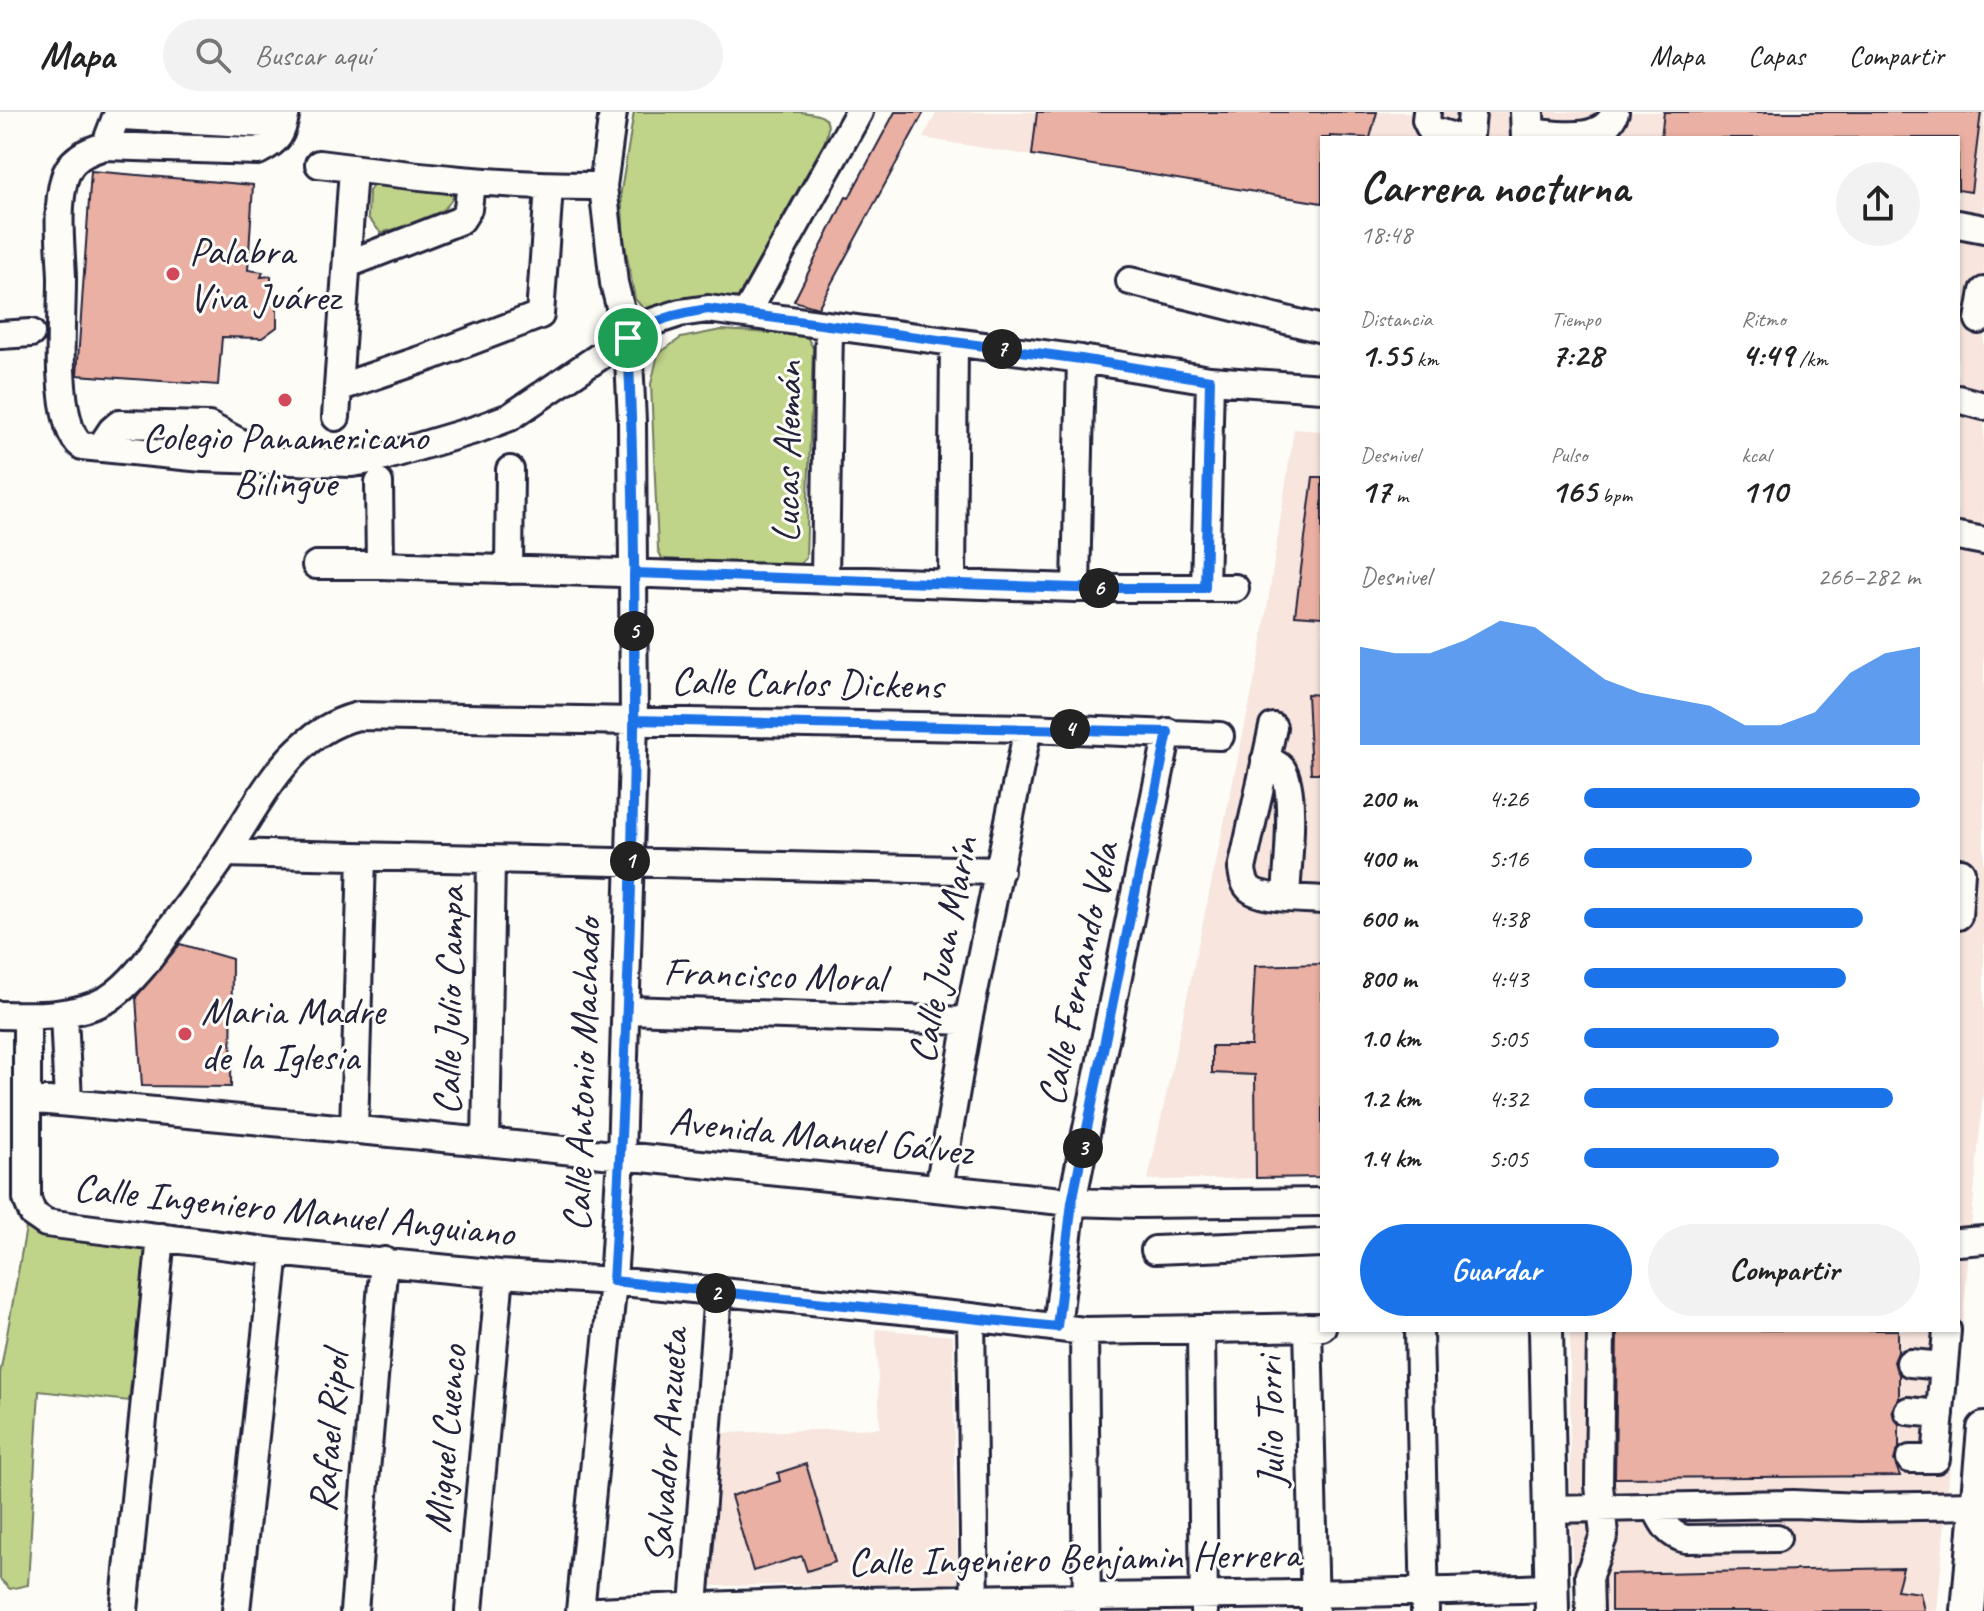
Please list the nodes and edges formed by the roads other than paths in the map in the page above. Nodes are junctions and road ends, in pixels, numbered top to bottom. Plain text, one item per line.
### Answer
1 (613, 112) edge
2 (859, 112) edge
3 (1427, 112) edge
4 (1472, 112) edge
5 (1615, 112) edge
6 (285, 118) edge
7 (1528, 127) edge
8 (1451, 136) edge
9 (1469, 136) edge
10 (319, 164) dead end
11 (353, 169) junction
12 (471, 182) junction
13 (603, 186) junction
14 (549, 187) junction
15 (1960, 224) edge
16 (1984, 229) edge
17 (348, 264) junction
18 (1130, 281) dead end
19 (1984, 291) edge
20 (747, 312) junction
21 (1974, 321) edge
22 (829, 327) junction
23 (1320, 328) edge
24 (31, 333) dead end
25 (0, 335) edge
26 (628, 338) junction
27 (954, 342) junction
28 (1081, 359) junction
29 (1210, 380) junction
30 (338, 388) junction
31 (1320, 388) edge
32 (1960, 400) edge
33 (1984, 406) edge
34 (336, 417) dead end
35 (510, 470) dead end
36 (379, 483) dead end
37 (1960, 536) edge
38 (1984, 541) edge
39 (316, 565) dead end
40 (380, 565) junction
41 (509, 570) junction
42 (634, 573) junction
43 (825, 578) junction
44 (952, 583) junction
45 (1076, 588) junction
46 (1205, 588) junction
47 (1235, 588) dead end
48 (634, 720) junction
49 (1273, 727) dead end
50 (1028, 728) junction
51 (1168, 732) junction
52 (1220, 736) dead end
53 (1265, 760) junction
54 (225, 853) junction
55 (362, 857) junction
56 (491, 861) junction
57 (630, 862) junction
58 (1000, 871) junction
59 (1961, 872) dead end
60 (1960, 887) edge
61 (1286, 897) junction
62 (1320, 900) edge
63 (627, 1010) junction
64 (64, 1013) junction
65 (0, 1015) edge
66 (27, 1016) junction
67 (968, 1021) junction
68 (27, 1099) junction
69 (68, 1102) junction
70 (354, 1129) junction
71 (486, 1142) junction
72 (621, 1157) junction
73 (939, 1188) junction
74 (1072, 1202) junction
75 (1320, 1202) edge
76 (161, 1237) junction
77 (1984, 1240) edge
78 (1960, 1242) edge
79 (1320, 1243) edge
80 (1155, 1250) dead end
81 (275, 1252) junction
82 (384, 1261) junction
83 (500, 1274) junction
84 (613, 1281) junction
85 (718, 1293) junction
86 (971, 1317) junction
87 (1057, 1327) junction
88 (1315, 1327) edge
89 (1201, 1329) junction
90 (1084, 1331) junction
91 (1419, 1332) edge
92 (1546, 1332) edge
93 (1601, 1332) edge
94 (1947, 1332) edge
95 (1910, 1363) dead end
96 (1944, 1366) junction
97 (1908, 1411) dead end
98 (1940, 1414) junction
99 (1984, 1429) edge
100 (1910, 1459) dead end
101 (1978, 1505) junction
102 (1655, 1507) junction
103 (1601, 1508) junction
104 (1549, 1509) junction
105 (1777, 1538) dead end
106 (1552, 1599) edge
107 (1315, 1602) edge
108 (1425, 1602) edge
109 (1204, 1604) edge
110 (1087, 1605) edge
111 (694, 1606) junction
112 (975, 1606) edge
113 (124, 1611) edge
114 (236, 1611) edge
115 (354, 1611) edge
116 (469, 1611) edge
117 (580, 1611) edge
118 (598, 1611) edge
119 (1590, 1611) edge
120 (1968, 1611) edge

1 - 13 street, Calle Antonio Machado
2 - 20 street
3 - 8 street
4 - 9 street
5 - 7 street
6 - 26 street
10 - 11 street
11 - 12 street
11 - 17 street
12 - 14 street
12 - 17 street
13 - 14 street
13 - 26 street, Calle Antonio Machado
14 - 30 street
15 - 16 street
17 - 30 street
18 - 23 street
19 - 21 street
20 - 22 street
20 - 26 street
22 - 27 street
22 - 43 street, Lucas Alemán
24 - 25 street
26 - 42 street, Calle Antonio Machado
27 - 28 street
27 - 44 street
28 - 29 street
28 - 45 street
29 - 31 street
29 - 46 street
30 - 34 street
32 - 33 street
35 - 41 street
36 - 40 street
37 - 38 street
39 - 40 street
40 - 41 street
41 - 42 street
42 - 43 street
42 - 48 street, Calle Antonio Machado
43 - 44 street
44 - 45 street
45 - 46 street
46 - 47 street
48 - 50 street, Calle Carlos Dickens
48 - 54 street, Calle Carlos Dickens
48 - 57 street, Calle Antonio Machado
49 - 53 street
50 - 51 street, Calle Carlos Dickens
50 - 58 street, Calle Juan Marín
51 - 52 street, Calle Carlos Dickens
51 - 74 street, Calle Fernando Vela
53 - 61 street
53 - 61 street
54 - 55 street
54 - 64 street, Calle Carlos Dickens
55 - 56 street
55 - 70 street
56 - 57 street
56 - 71 street, Calle Julio Campa
57 - 58 street
57 - 63 street, Calle Antonio Machado
58 - 67 street, Calle Juan Marín
59 - 60 street
61 - 62 street
63 - 67 street, Francisco Moral
63 - 72 street, Calle Antonio Machado
64 - 66 street, Calle Carlos Dickens
64 - 69 street
65 - 66 street, Calle Carlos Dickens
66 - 68 street, Calle Ingeniero Manuel Anguiano
67 - 73 street, Calle Juan Marín
68 - 69 street, Avenida Manuel Gálvez
68 - 76 street, Calle Ingeniero Manuel Anguiano
69 - 70 street, Avenida Manuel Gálvez
70 - 71 street, Avenida Manuel Gálvez
71 - 72 street, Avenida Manuel Gálvez
72 - 73 street, Avenida Manuel Gálvez
72 - 84 street, Calle Antonio Machado
73 - 74 street, Avenida Manuel Gálvez
74 - 75 street, Avenida Manuel Gálvez
74 - 87 street, Calle Fernando Vela
76 - 81 street, Calle Ingeniero Manuel Anguiano
76 - 113 street
77 - 78 street
79 - 80 street
81 - 82 street, Calle Ingeniero Manuel Anguiano
81 - 114 street
82 - 83 street, Calle Ingeniero Manuel Anguiano
82 - 115 street, Rafael Ripol
83 - 84 street, Calle Ingeniero Manuel Anguiano
83 - 116 street, Miguel Cuenco
84 - 85 street, Calle Ingeniero Manuel Anguiano
84 - 117 street, Calle Antonio Machado
85 - 86 street, Calle Ingeniero Manuel Anguiano
85 - 111 street, Salvador Anzueta
86 - 87 street, Calle Ingeniero Manuel Anguiano
86 - 112 street
87 - 90 street, Calle Ingeniero Manuel Anguiano
88 - 89 street, Calle Ingeniero Manuel Anguiano
88 - 107 street, Julio Torri
89 - 90 street, Calle Ingeniero Manuel Anguiano
89 - 109 street
90 - 110 street
91 - 108 street
92 - 104 main road
93 - 103 street
94 - 96 street
95 - 96 street
96 - 98 street
97 - 98 street
98 - 100 street
99 - 101 main road
101 - 102 street
101 - 120 main road
102 - 103 street
102 - 105 street
103 - 104 street
103 - 119 street
104 - 106 main road
106 - 108 street, Calle Ingeniero Benjamin Herrera
107 - 108 street, Calle Ingeniero Benjamin Herrera
107 - 109 street, Calle Ingeniero Benjamin Herrera
109 - 110 street, Calle Ingeniero Benjamin Herrera
110 - 112 street, Calle Ingeniero Benjamin Herrera
111 - 112 street, Calle Ingeniero Benjamin Herrera
111 - 118 street, Calle Ingeniero Benjamin Herrera

